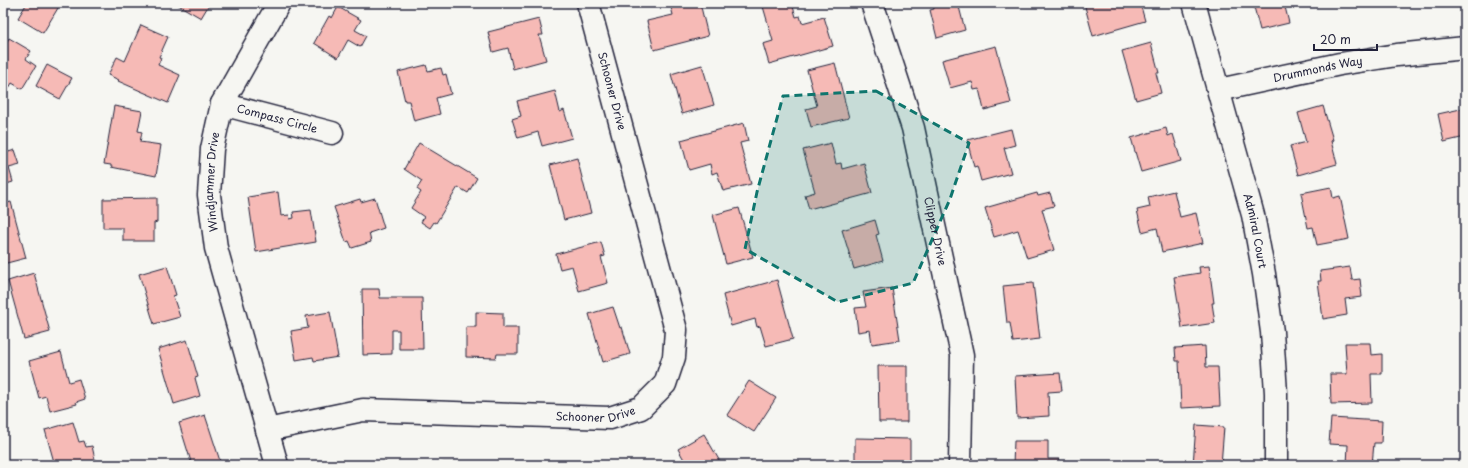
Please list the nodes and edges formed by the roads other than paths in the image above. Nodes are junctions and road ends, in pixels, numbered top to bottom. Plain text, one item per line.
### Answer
1 (279, 3) edge
2 (588, 3) edge
3 (872, 3) edge
4 (1194, 3) edge
5 (1465, 48) edge
6 (1219, 90) junction
7 (222, 104) junction
8 (332, 133) dead end
9 (267, 430) junction
10 (277, 465) edge
11 (960, 465) edge
12 (1276, 465) edge

1 - 7 street, Windjammer Drive
2 - 9 street, Schooner Drive
3 - 11 street, Clipper Drive
4 - 6 street, Admiral Court
5 - 6 street, Drummonds Way
6 - 12 street, Admiral Court
7 - 8 street, Compass Circle
7 - 9 street, Windjammer Drive
9 - 10 street, Windjammer Drive

